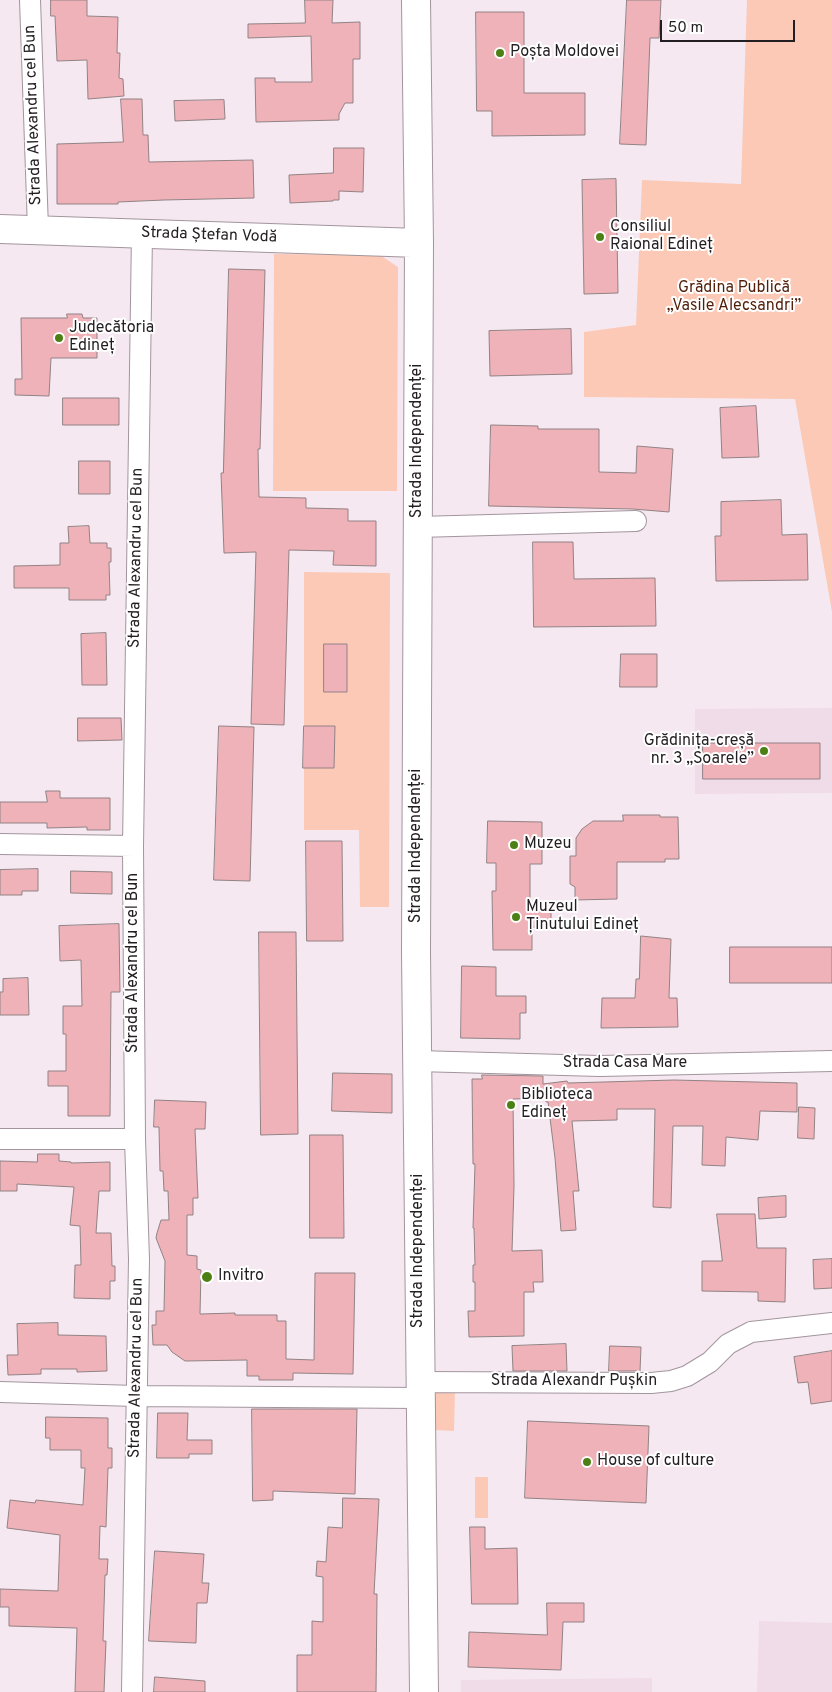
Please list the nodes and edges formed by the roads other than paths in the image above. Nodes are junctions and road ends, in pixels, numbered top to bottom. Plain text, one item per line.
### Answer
1 (30, 0) edge
2 (416, 0) edge
3 (0, 229) edge
4 (38, 229) junction
5 (142, 233) junction
6 (419, 243) junction
7 (636, 522) dead end
8 (418, 527) junction
9 (0, 844) edge
10 (133, 846) junction
11 (417, 1061) junction
12 (832, 1061) edge
13 (0, 1139) edge
14 (135, 1140) junction
15 (832, 1323) edge
16 (420, 1390) junction
17 (0, 1392) edge
18 (136, 1396) junction
19 (132, 1692) edge
20 (424, 1692) edge

1 - 4 street, Strada Alexandru cel Bun
2 - 6 main road, Strada Independenței
3 - 4 main road, Strada Ștefan Vodă
4 - 5 main road, Strada Ștefan Vodă
5 - 6 main road, Strada Ștefan Vodă
5 - 10 street, Strada Alexandru cel Bun
6 - 8 main road, Strada Independenței
7 - 8 street
8 - 11 main road, Strada Independenței
9 - 10 street
10 - 14 street, Strada Alexandru cel Bun
11 - 12 street, Strada Casa Mare
11 - 16 main road, Strada Independenței
13 - 14 street
14 - 18 street, Strada Alexandru cel Bun
15 - 16 street, Strada Alexandr Pușkin
16 - 18 street, Strada Alexandr Pușkin
16 - 20 main road, Strada Independenței
17 - 18 street, Strada Alexandr Pușkin
18 - 19 street, Strada Alexandru cel Bun

